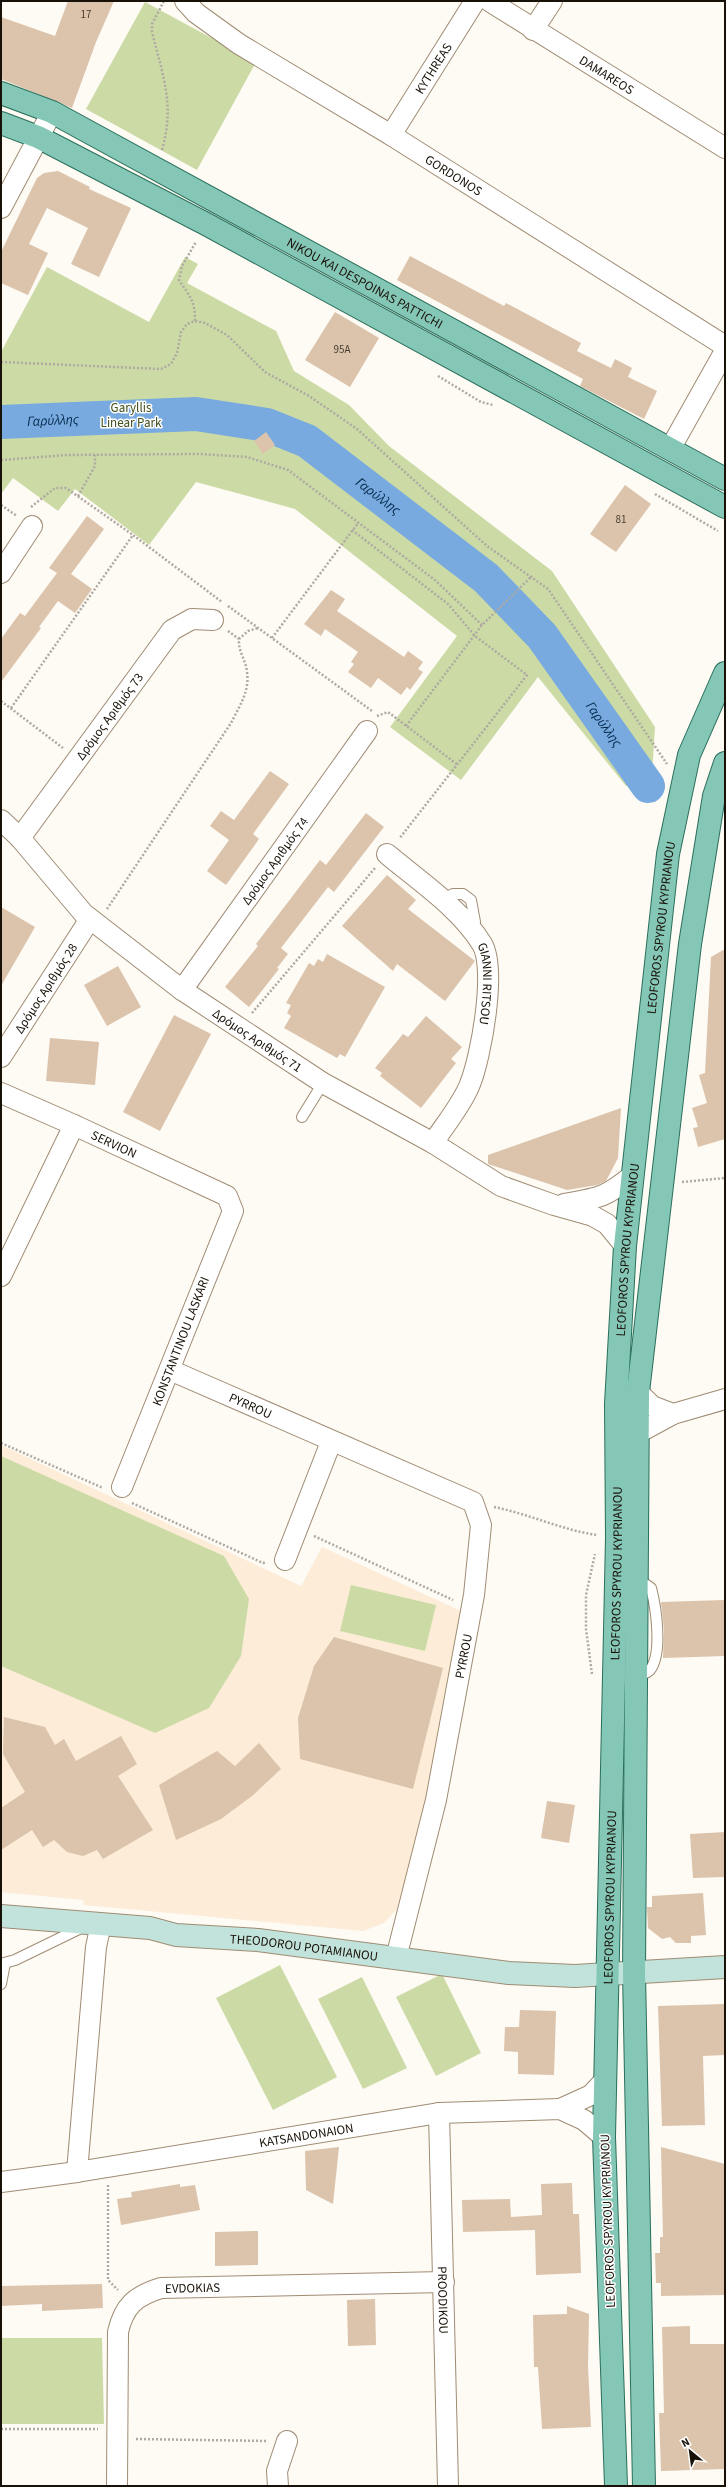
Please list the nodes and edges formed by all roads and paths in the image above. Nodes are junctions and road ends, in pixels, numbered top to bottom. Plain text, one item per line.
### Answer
1 (164, 1) edge
2 (185, 1) edge
3 (475, 1) edge
4 (489, 1) edge
5 (552, 1) edge
6 (533, 30) junction
7 (1, 93) edge
8 (52, 112) junction
9 (1, 123) edge
10 (391, 135) junction
11 (38, 137) junction
12 (725, 148) edge
13 (157, 168) junction
14 (1, 208) edge
15 (197, 240) dead end
16 (195, 321) junction
17 (725, 346) edge
18 (725, 351) edge
19 (1, 362) edge
20 (670, 449) junction
21 (95, 454) junction
22 (1, 460) edge
23 (725, 480) edge
24 (78, 496) junction
25 (725, 507) edge
26 (29, 520) joint
27 (358, 523) junction
28 (352, 530) junction
29 (133, 535) junction
30 (1, 573) edge
31 (532, 576) junction
32 (213, 620) dead end
33 (482, 625) junction
34 (258, 628) junction
35 (475, 636) junction
36 (272, 638) junction
37 (725, 673) edge
38 (1, 701) edge
39 (11, 708) junction
40 (372, 723) junction
41 (406, 726) junction
42 (78, 759) junction
43 (725, 763) edge
44 (458, 765) junction
45 (670, 767) dead end
46 (1, 820) edge
47 (20, 838) junction
48 (387, 854) junction
49 (94, 922) junction
50 (182, 990) junction
51 (239, 1028) junction
52 (4, 1046) edge
53 (323, 1083) junction
54 (1, 1094) edge
55 (302, 1117) dead end
56 (74, 1125) junction
57 (433, 1144) junction
58 (633, 1175) junction
59 (725, 1178) edge
60 (661, 1185) junction
61 (227, 1196) joint
62 (554, 1205) junction
63 (626, 1246) junction
64 (1, 1276) edge
65 (170, 1370) junction
66 (638, 1392) junction
67 (725, 1399) edge
68 (673, 1414) junction
69 (638, 1433) junction
70 (331, 1442) junction
71 (1, 1443) edge
72 (122, 1487) junction
73 (473, 1502) junction
74 (297, 1528) junction
75 (598, 1535) dead end
76 (285, 1560) joint
77 (472, 1608) junction
78 (1, 1916) edge
79 (97, 1924) junction
80 (396, 1958) junction
81 (3, 1963) edge
82 (725, 1967) edge
83 (634, 1973) junction
84 (607, 1974) junction
85 (1, 1984) edge
86 (605, 2080) junction
87 (560, 2109) junction
88 (439, 2113) junction
89 (604, 2137) junction
90 (108, 2166) junction
91 (77, 2172) junction
92 (1, 2182) edge
93 (444, 2282) junction
94 (132, 2303) junction
95 (1, 2429) edge
96 (118, 2434) junction
97 (287, 2441) joint
98 (118, 2486) edge
99 (278, 2486) edge
100 (448, 2486) edge
101 (616, 2486) edge
102 (644, 2486) edge

1 - 13 path
2 - 10 street, GORDONOS
3 - 10 street, KYTHREAS
4 - 6 street, DAMAREOS
5 - 6 street
6 - 12 street, DAMAREOS
7 - 8 main road, NIKOU KAI DESPOINAS PATTICHI
8 - 11 street
8 - 13 main road, NIKOU KAI DESPOINAS PATTICHI
9 - 11 main road, NIKOU KAI DESPOINAS PATTICHI
10 - 17 street, GORDONOS
11 - 14 street
11 - 25 main road, NIKOU KAI DESPOINAS PATTICHI
13 - 20 main road, NIKOU KAI DESPOINAS PATTICHI
15 - 16 path
16 - 19 path
16 - 31 path
18 - 20 street
20 - 23 main road, NIKOU KAI DESPOINAS PATTICHI
21 - 22 path
21 - 24 path
21 - 27 path
24 - 26 path
24 - 29 path
26 - 30 street
27 - 28 path
27 - 33 path
28 - 35 path
28 - 36 path
29 - 34 path
29 - 39 path
31 - 33 path
31 - 45 path
32 - 42 street, Δρόμος Αριθμός 73
33 - 35 path
34 - 36 path
34 - 49 path
35 - 41 path
35 - 44 path
36 - 40 path
37 - 58 main road, LEOFOROS SPYROU KYPRIANOU
38 - 39 path
39 - 42 path
40 - 41 path
40 - 50 street, Δρόμος Αριθμός 74
41 - 44 path
42 - 47 street, Δρόμος Αριθμός 73
43 - 60 main road, LEOFOROS SPYROU KYPRIANOU
44 - 48 path
46 - 47 street, Δρόμος Αριθμός 71
47 - 49 street, Δρόμος Αριθμός 71
48 - 51 path
48 - 57 street, GIANNI RITSOU
49 - 50 street, Δρόμος Αριθμός 71
49 - 52 street, Δρόμος Αριθμός 28
50 - 51 street, Δρόμος Αριθμός 71
51 - 53 street, Δρόμος Αριθμός 71
53 - 55 lane
53 - 57 street, Δρόμος Αριθμός 71
54 - 56 street, SERVION
56 - 61 street, SERVION
56 - 64 street
57 - 62 street, Δρόμος Αριθμός 71
58 - 62 street, Δρόμος Αριθμός 71
58 - 63 main road, LEOFOROS SPYROU KYPRIANOU
59 - 60 path
60 - 66 main road, LEOFOROS SPYROU KYPRIANOU
61 - 65 street, KONSTANTINOU LASKARI
62 - 63 street, Δρόμος Αριθμός 71
63 - 84 main road, LEOFOROS SPYROU KYPRIANOU
65 - 70 street, PYRROU
65 - 72 street, KONSTANTINOU LASKARI
66 - 68 street
66 - 69 main road, LEOFOROS SPYROU KYPRIANOU
67 - 68 street
68 - 69 street
69 - 83 main road, LEOFOROS SPYROU KYPRIANOU
70 - 73 street, PYRROU
70 - 74 street
71 - 72 path
72 - 76 path
73 - 75 path
73 - 77 street, PYRROU
74 - 76 street
74 - 77 path
77 - 80 street, PYRROU
78 - 79 main road, THEODOROU POTAMIANOU
79 - 80 main road, THEODOROU POTAMIANOU
79 - 81 lane
79 - 91 street
80 - 84 main road, THEODOROU POTAMIANOU
81 - 85 lane
82 - 83 main road, THEODOROU POTAMIANOU
83 - 84 main road, THEODOROU POTAMIANOU
83 - 102 main road, LEOFOROS SPYROU KYPRIANOU
84 - 86 main road, LEOFOROS SPYROU KYPRIANOU
86 - 87 street
86 - 89 main road, LEOFOROS SPYROU KYPRIANOU
87 - 88 street, KATSANDONAION
87 - 89 street, KATSANDONAION
88 - 90 street, KATSANDONAION
88 - 93 street, PROODIKOU
89 - 101 main road, LEOFOROS SPYROU KYPRIANOU
90 - 91 street, KATSANDONAION
90 - 94 path
91 - 92 street, KATSANDONAION
93 - 94 street, EVDOKIAS
93 - 100 street, PROODIKOU
94 - 96 street, EVDOKIAS
95 - 96 path
96 - 97 path
96 - 98 street, EVDOKIAS
97 - 99 street

